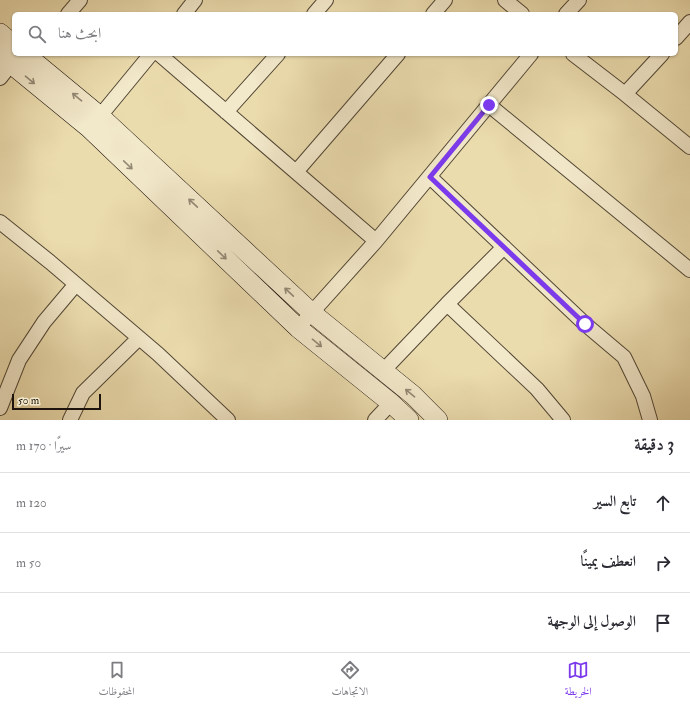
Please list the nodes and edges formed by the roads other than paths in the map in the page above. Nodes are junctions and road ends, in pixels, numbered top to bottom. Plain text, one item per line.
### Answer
1 (80, 0) edge
2 (195, 0) edge
3 (326, 0) edge
4 (445, 0) edge
5 (505, 0) edge
6 (579, 0) edge
7 (70, 12) edge
8 (186, 12) edge
9 (316, 12) edge
10 (435, 12) edge
11 (520, 12) edge
12 (568, 12) edge
13 (0, 33) edge
14 (12, 43) edge
15 (149, 56) edge
16 (161, 56) edge
17 (276, 56) edge
18 (396, 56) edge
19 (529, 56) edge
20 (576, 56) edge
21 (660, 56) edge
22 (17, 61) edge
23 (625, 94) junction
24 (489, 105) junction
25 (226, 112) junction
26 (100, 116) junction
27 (690, 147) edge
28 (296, 172) junction
29 (430, 177) junction
30 (0, 222) edge
31 (376, 241) junction
32 (504, 247) junction
33 (690, 270) edge
34 (76, 284) junction
35 (447, 304) junction
36 (312, 313) junction
37 (298, 328) junction
38 (139, 338) junction
39 (384, 371) junction
40 (391, 403) junction
41 (0, 408) edge
42 (70, 420) edge
43 (228, 420) edge
44 (375, 420) edge
45 (409, 420) edge
46 (438, 420) edge
47 (563, 420) edge
48 (650, 420) edge

1 - 7 street
2 - 8 street
3 - 9 street
4 - 10 street
5 - 11 street
6 - 12 street
13 - 14 street
15 - 26 street
16 - 25 street
17 - 25 street
18 - 28 street
19 - 24 street
20 - 23 street
21 - 23 street
26 -> 22 street
22 -> 37 street
23 - 27 street
24 - 29 street
24 - 33 street
25 - 28 street
36 -> 26 street
28 - 31 street
29 - 31 street
29 - 32 street
30 - 34 street
31 - 36 street
32 - 35 street
32 - 48 street
34 - 38 street
34 - 41 street
35 - 39 street
35 - 47 street
36 - 37 street
36 - 39 street
37 -> 40 street
38 - 42 street
38 - 43 street
46 -> 39 street
40 - 44 street
40 - 45 street

